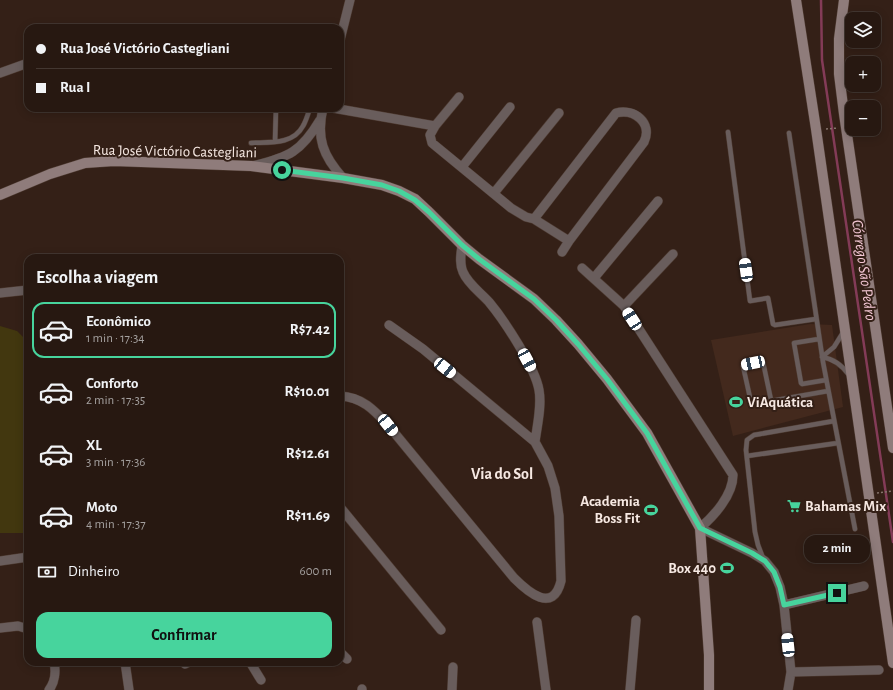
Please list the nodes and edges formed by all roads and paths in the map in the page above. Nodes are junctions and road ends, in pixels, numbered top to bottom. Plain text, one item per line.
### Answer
1 (350, 0) edge
2 (796, 0) edge
3 (844, 0) edge
4 (344, 24) edge
5 (24, 64) edge
6 (0, 73) edge
7 (459, 97) dead end
8 (510, 107) dead end
9 (344, 110) edge
10 (276, 112) edge
11 (309, 112) edge
12 (322, 112) edge
13 (559, 113) dead end
14 (320, 120) junction
15 (435, 126) junction
16 (838, 128) dead end
17 (826, 129) dead end
18 (728, 132) dead end
19 (789, 133) dead end
20 (251, 142) dead end
21 (275, 142) junction
22 (251, 166) junction
23 (462, 167) junction
24 (343, 178) junction
25 (494, 193) junction
26 (0, 195) edge
27 (658, 201) dead end
28 (534, 219) junction
29 (569, 241) junction
30 (462, 245) junction
31 (562, 252) dead end
32 (673, 254) dead end
33 (582, 268) dead end
34 (594, 278) junction
35 (24, 291) edge
36 (0, 294) edge
37 (624, 306) junction
38 (816, 319) junction
39 (389, 325) dead end
40 (845, 329) junction
41 (819, 339) junction
42 (822, 357) junction
43 (826, 380) junction
44 (852, 380) junction
45 (828, 391) junction
46 (344, 396) edge
47 (771, 400) junction
48 (834, 421) junction
49 (535, 442) junction
50 (838, 443) junction
51 (893, 448) edge
52 (747, 456) junction
53 (892, 491) edge
54 (878, 493) dead end
55 (344, 512) edge
56 (700, 528) junction
57 (855, 529) dead end
58 (24, 557) edge
59 (0, 560) edge
60 (765, 561) junction
61 (864, 586) dead end
62 (784, 605) junction
63 (636, 620) dead end
64 (537, 622) dead end
65 (0, 628) edge
66 (24, 628) edge
67 (441, 630) dead end
68 (344, 656) edge
69 (347, 659) dead end
70 (893, 663) edge
71 (55, 666) edge
72 (126, 666) edge
73 (252, 666) edge
74 (453, 667) dead end
75 (879, 670) dead end
76 (543, 672) junction
77 (791, 672) junction
78 (260, 680) dead end
79 (49, 690) edge
80 (129, 690) edge
81 (452, 690) edge
82 (540, 690) edge
83 (546, 690) edge
84 (630, 690) edge
85 (709, 690) edge
86 (788, 690) edge

1 - 4 street
2 - 40 main road
3 - 51 main road
5 - 6 street
7 - 15 street
8 - 23 street
9 - 15 street
10 - 21 lane
11 - 21 lane
12 - 14 street
13 - 25 street
14 - 22 street
14 - 24 street
15 - 23 street
16 - 17 path
18 - 38 lane
19 - 38 lane
20 - 21 lane
22 - 24 main road, Rua José Victório Castegliani
22 - 26 main road, Rua José Victório Castegliani
23 - 25 street
24 - 30 main road, Rua José Victório Castegliani
25 - 28 street
27 - 34 street
28 - 29 street
28 - 29 street
29 - 31 street
30 - 49 street
30 - 56 main road, Rua José Victório Castegliani
32 - 37 street
33 - 34 street
34 - 37 street
35 - 36 street
37 - 56 street
38 - 41 lane
39 - 49 street
40 - 42 lane
40 - 44 main road
41 - 42 lane
41 - 43 lane
42 - 43 lane
42 - 44 lane
43 - 45 lane
44 - 70 main road
45 - 47 lane
45 - 48 lane
46 - 49 street
47 - 47 lane
48 - 50 lane
48 - 52 lane
50 - 52 lane
50 - 57 lane
52 - 60 lane
53 - 54 path
55 - 67 street
56 - 60 street
56 - 85 main road
58 - 59 street
60 - 62 street
61 - 62 street
62 - 77 street
63 - 84 street
64 - 76 street
65 - 66 street
68 - 69 street
71 - 79 street
72 - 80 street
73 - 78 street
74 - 81 street
75 - 77 street
76 - 82 street
76 - 83 street
77 - 86 street

